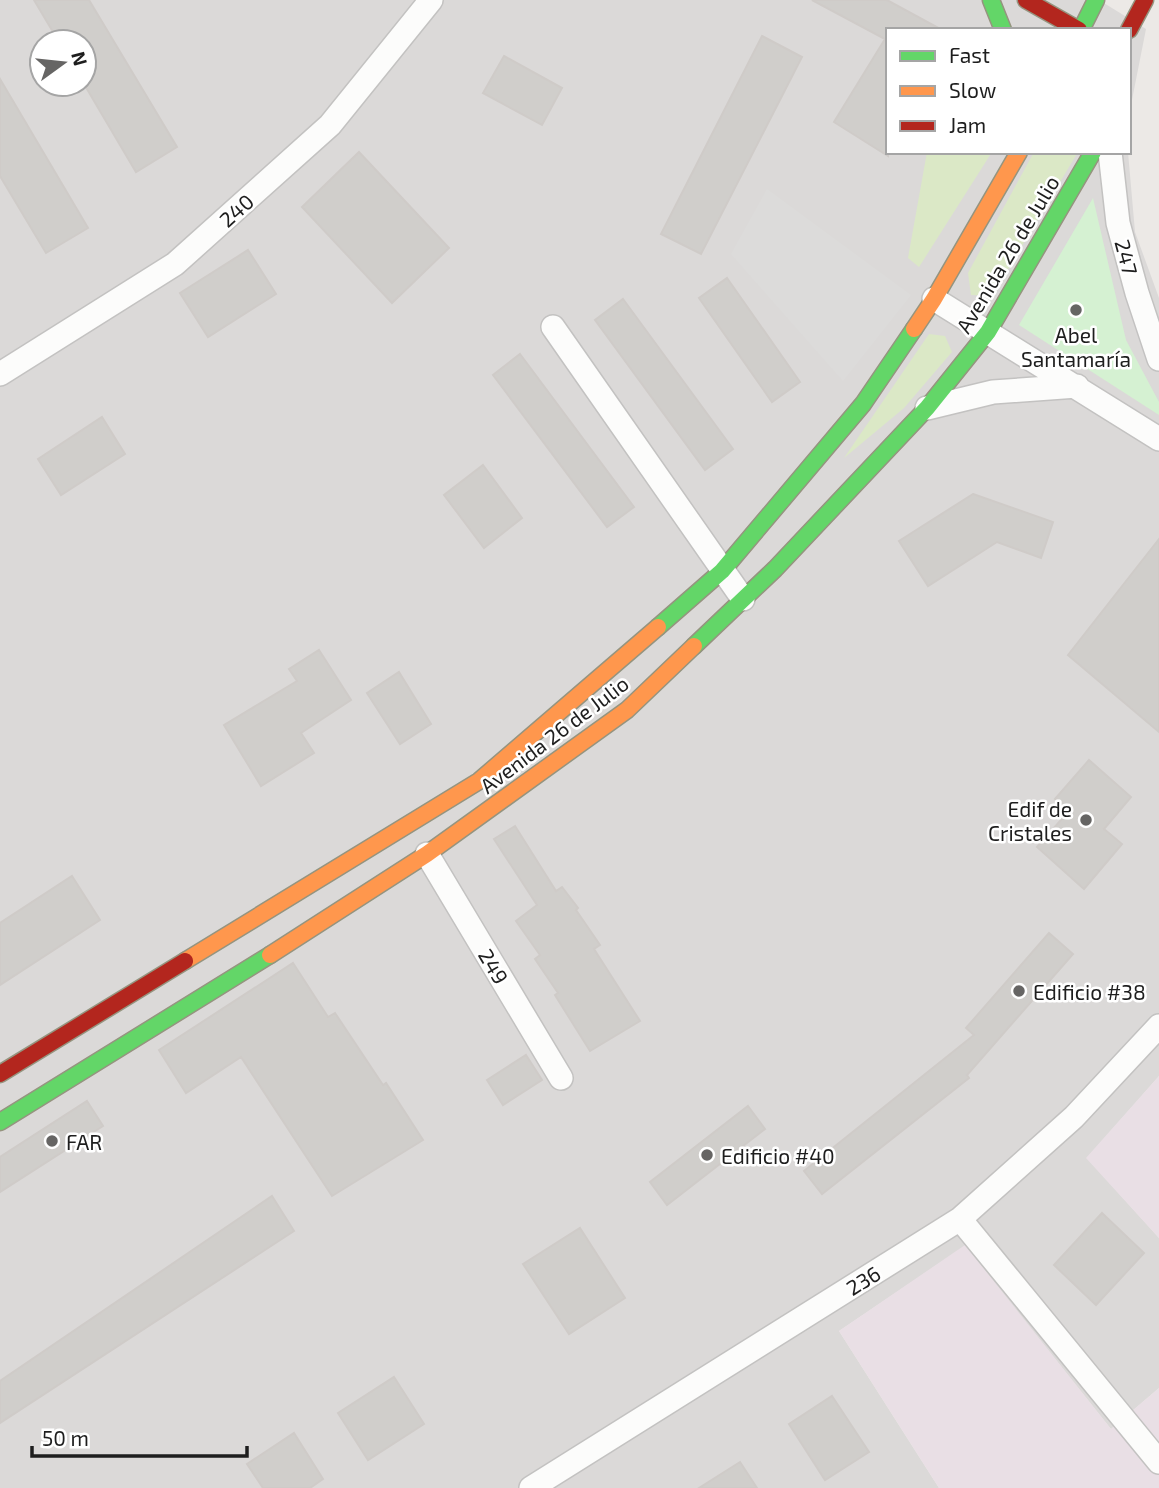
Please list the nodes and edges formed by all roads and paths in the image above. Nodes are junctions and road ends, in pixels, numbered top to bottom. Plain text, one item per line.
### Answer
1 (431, 0) edge
2 (990, 0) edge
3 (1026, 0) edge
4 (1096, 0) edge
5 (1145, 0) edge
6 (1002, 28) edge
7 (1076, 28) edge
8 (1081, 28) edge
9 (1130, 28) edge
10 (1018, 154) edge
11 (1092, 154) edge
12 (1110, 154) edge
13 (934, 299) junction
14 (553, 327) dead end
15 (988, 332) junction
16 (1159, 359) edge
17 (0, 373) edge
18 (1077, 386) junction
19 (927, 408) junction
20 (1159, 439) edge
21 (722, 571) junction
22 (743, 599) junction
23 (427, 854) junction
24 (1159, 1026) edge
25 (0, 1074) edge
26 (561, 1078) dead end
27 (0, 1122) edge
28 (960, 1220) junction
29 (1159, 1462) edge
30 (531, 1488) edge

1 - 17 street, 240
2 - 6 street
3 - 7 street
4 - 8 street
5 - 9 street
10 - 13 street, Avenida 26 de Julio
11 - 15 street, Avenida 26 de Julio
12 - 16 street, 247
13 - 15 street
13 - 21 street, Avenida 26 de Julio
14 - 21 street
15 - 18 street
15 - 19 street, Avenida 26 de Julio
18 - 19 street
18 - 20 street
19 - 22 street, Avenida 26 de Julio
21 - 22 street
21 - 25 street, Avenida 26 de Julio
22 - 23 street, Avenida 26 de Julio
23 - 26 street, 249
23 - 27 street, Avenida 26 de Julio
24 - 28 street, 236
28 - 29 street
28 - 30 street, 236

